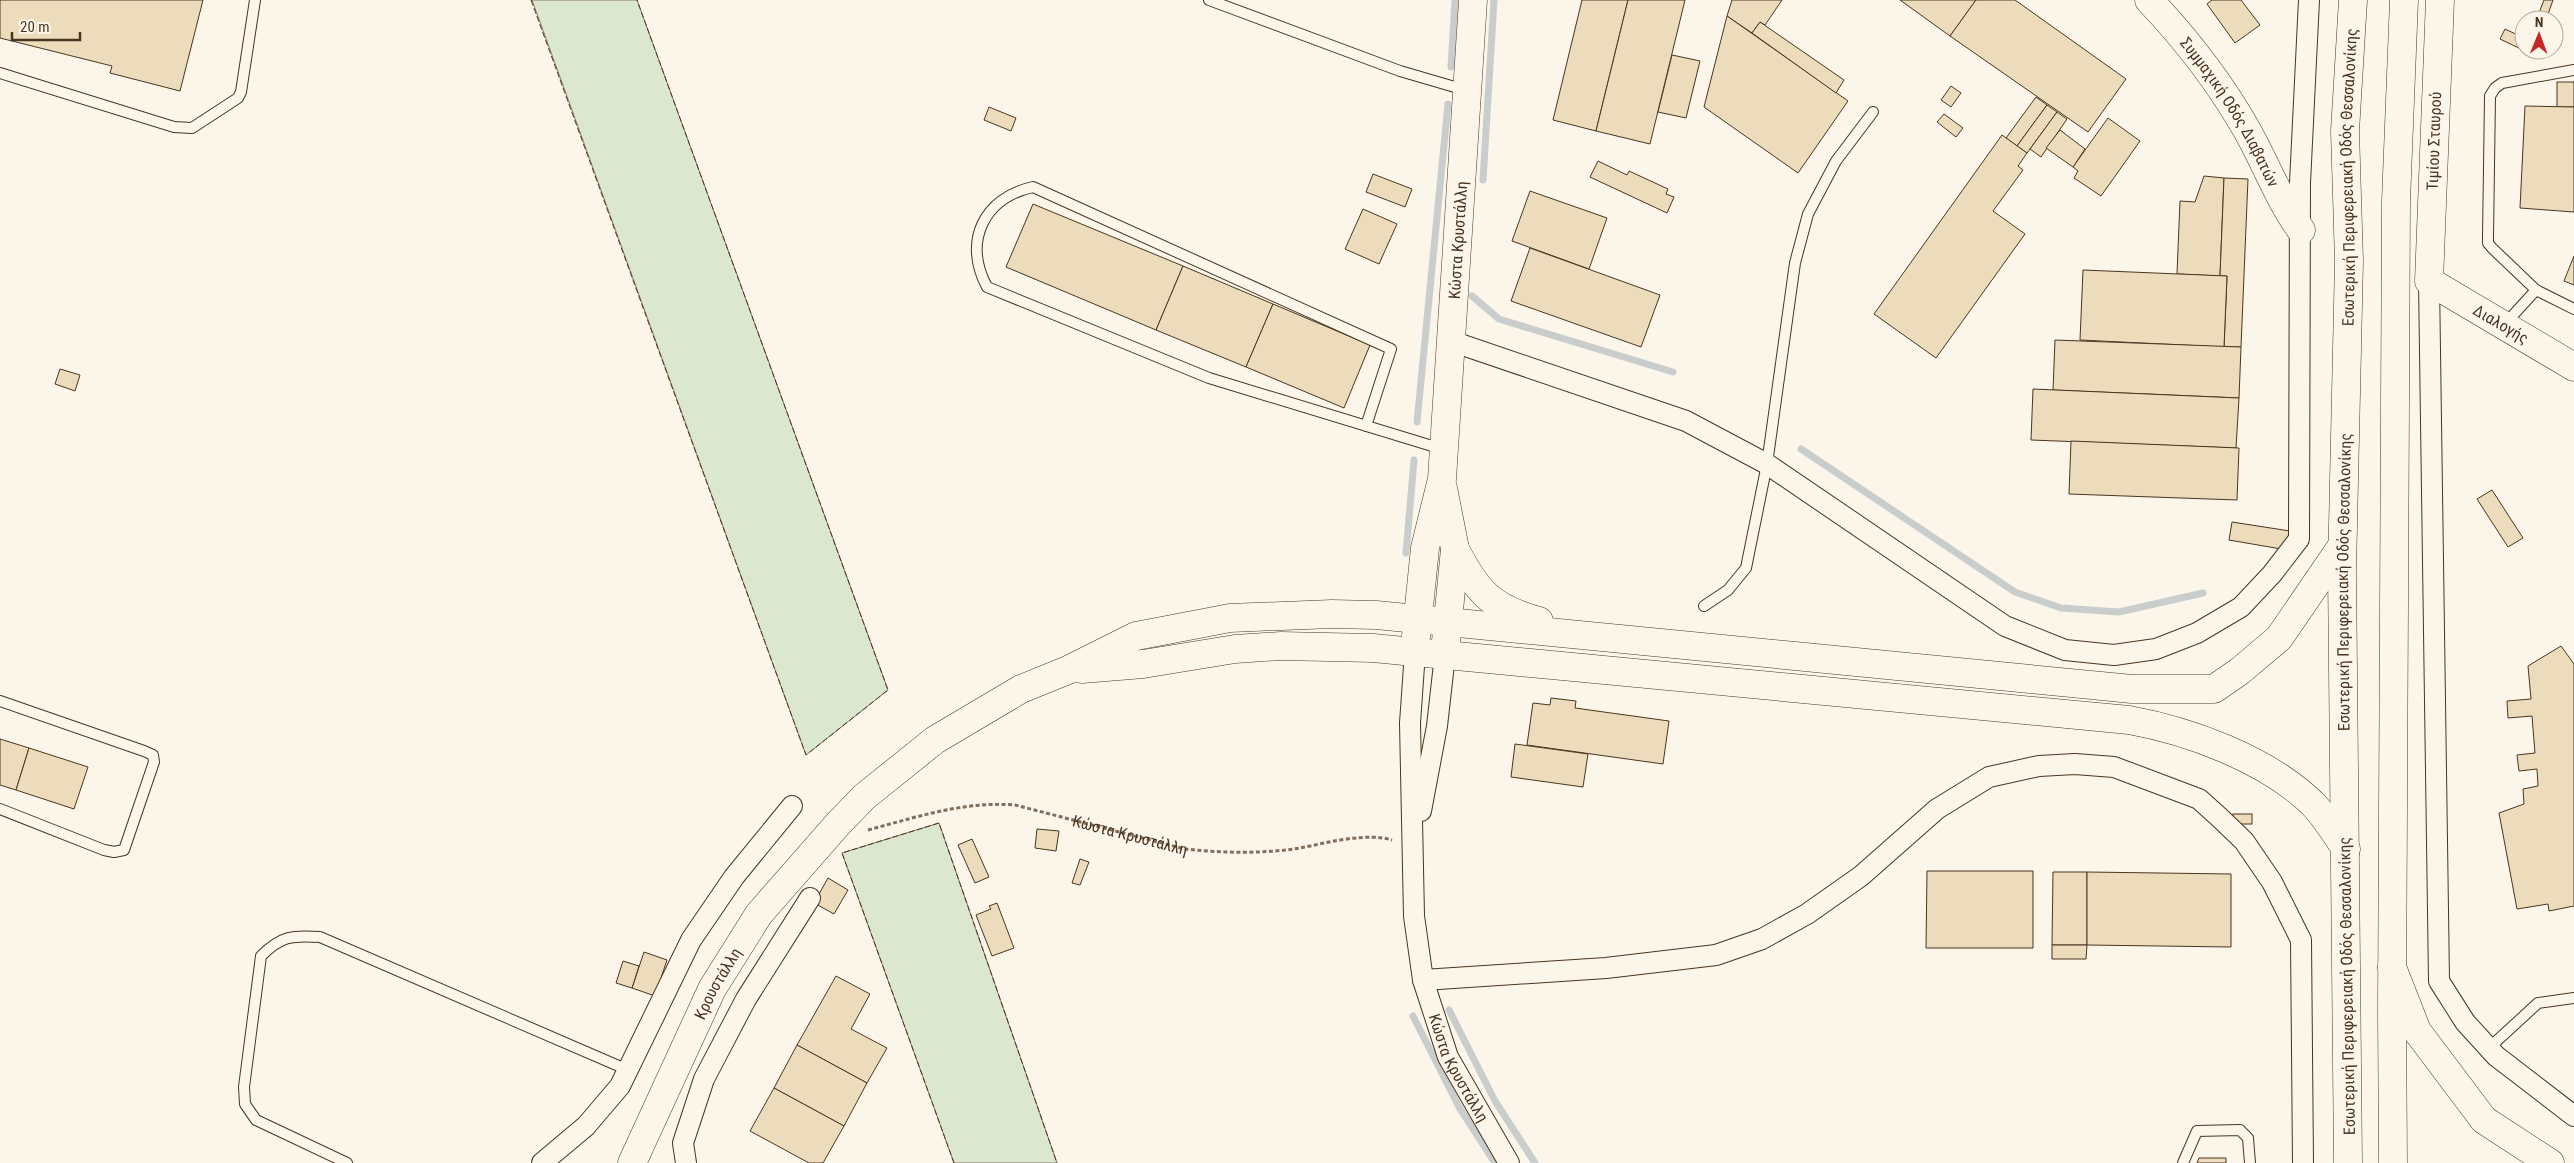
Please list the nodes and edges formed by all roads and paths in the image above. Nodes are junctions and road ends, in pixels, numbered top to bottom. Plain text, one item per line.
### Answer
1 (255, 0) edge
2 (1209, 0) edge
3 (1473, 0) edge
4 (2149, 0) edge
5 (2309, 0) edge
6 (2353, 0) edge
7 (2404, 0) edge
8 (2440, 0) edge
9 (2574, 70) edge
10 (0, 73) edge
11 (1466, 90) junction
12 (1873, 112) dead end
13 (2301, 230) junction
14 (2428, 281) junction
15 (2536, 290) junction
16 (2574, 309) edge
17 (2504, 326) junction
18 (1451, 341) junction
19 (2574, 367) edge
20 (1366, 426) junction
21 (1444, 450) junction
22 (1767, 464) junction
23 (1442, 479) junction
24 (2342, 546) junction
25 (1455, 549) junction
26 (1704, 606) dead end
27 (1418, 619) junction
28 (1448, 622) junction
29 (1604, 639) junction
30 (1415, 652) junction
31 (1445, 655) junction
32 (1068, 670) junction
33 (0, 701) edge
34 (792, 806) dead end
35 (0, 809) edge
36 (848, 828) junction
37 (1414, 847) junction
38 (2346, 849) junction
39 (810, 898) dead end
40 (2392, 967) junction
41 (1423, 980) junction
42 (2574, 998) edge
43 (2489, 1048) junction
44 (628, 1070) junction
45 (2574, 1116) edge
46 (348, 1163) edge
47 (542, 1163) edge
48 (632, 1163) edge
49 (686, 1163) edge
50 (1509, 1163) edge
51 (2183, 1163) edge
52 (2250, 1163) edge
53 (2303, 1163) edge
54 (2348, 1163) edge
55 (2394, 1163) edge
56 (2550, 1163) edge

1 - 10 lane
2 - 11 lane
3 - 11 main road, Κώστα Κρυστάλλη
4 - 13 main road, Συμμαχική Οδός Διαβατών
5 - 13 street
6 - 24 main road, Εσωτερική Περιφερειακή Οδός Θεσσαλονίκης
7 - 40 main road
8 - 14 main road, Τιμίου Σταυρού
9 - 15 lane
11 - 18 main road, Κώστα Κρυστάλλη
12 - 22 lane
13 - 22 street
14 - 17 main road, Διαλογής
14 - 43 street
15 - 16 lane
15 - 17 lane
17 - 19 main road, Διαλογής
18 - 21 main road, Κώστα Κρυστάλλη
18 - 22 street
20 - 20 lane
20 - 21 lane
21 - 23 main road, Κώστα Κρυστάλλη
22 - 26 lane
23 - 25 main road, Κώστα Κρυστάλλη
23 - 27 main road, Κώστα Κρυστάλλη
24 - 29 main road
24 - 38 main road, Εσωτερική Περιφερειακή Οδός Θεσσαλονίκης
25 - 28 main road, Κώστα Κρυστάλλη
25 - 29 main road
27 - 28 main road
27 - 30 main road, Κώστα Κρυστάλλη
27 - 32 main road
28 - 29 main road
28 - 31 main road, Κώστα Κρυστάλλη
30 - 31 main road
30 - 32 main road
30 - 37 street, Κώστα Κρυστάλλη
31 - 37 street, Κώστα Κρυστάλλη
31 - 38 main road
32 - 36 main road, Κρουστάλλη
33 - 35 lane
34 - 44 street
36 - 37 path, Κώστα Κρυστάλλη
36 - 48 main road, Κρουστάλλη
37 - 41 street, Κώστα Κρυστάλλη
38 - 54 main road, Εσωτερική Περιφερειακή Οδός Θεσσαλονίκης
39 - 49 street
40 - 55 main road
40 - 56 main road
41 - 50 street, Κώστα Κρυστάλλη
41 - 53 street
42 - 43 lane
43 - 45 street
44 - 46 lane
44 - 47 street
51 - 52 lane

